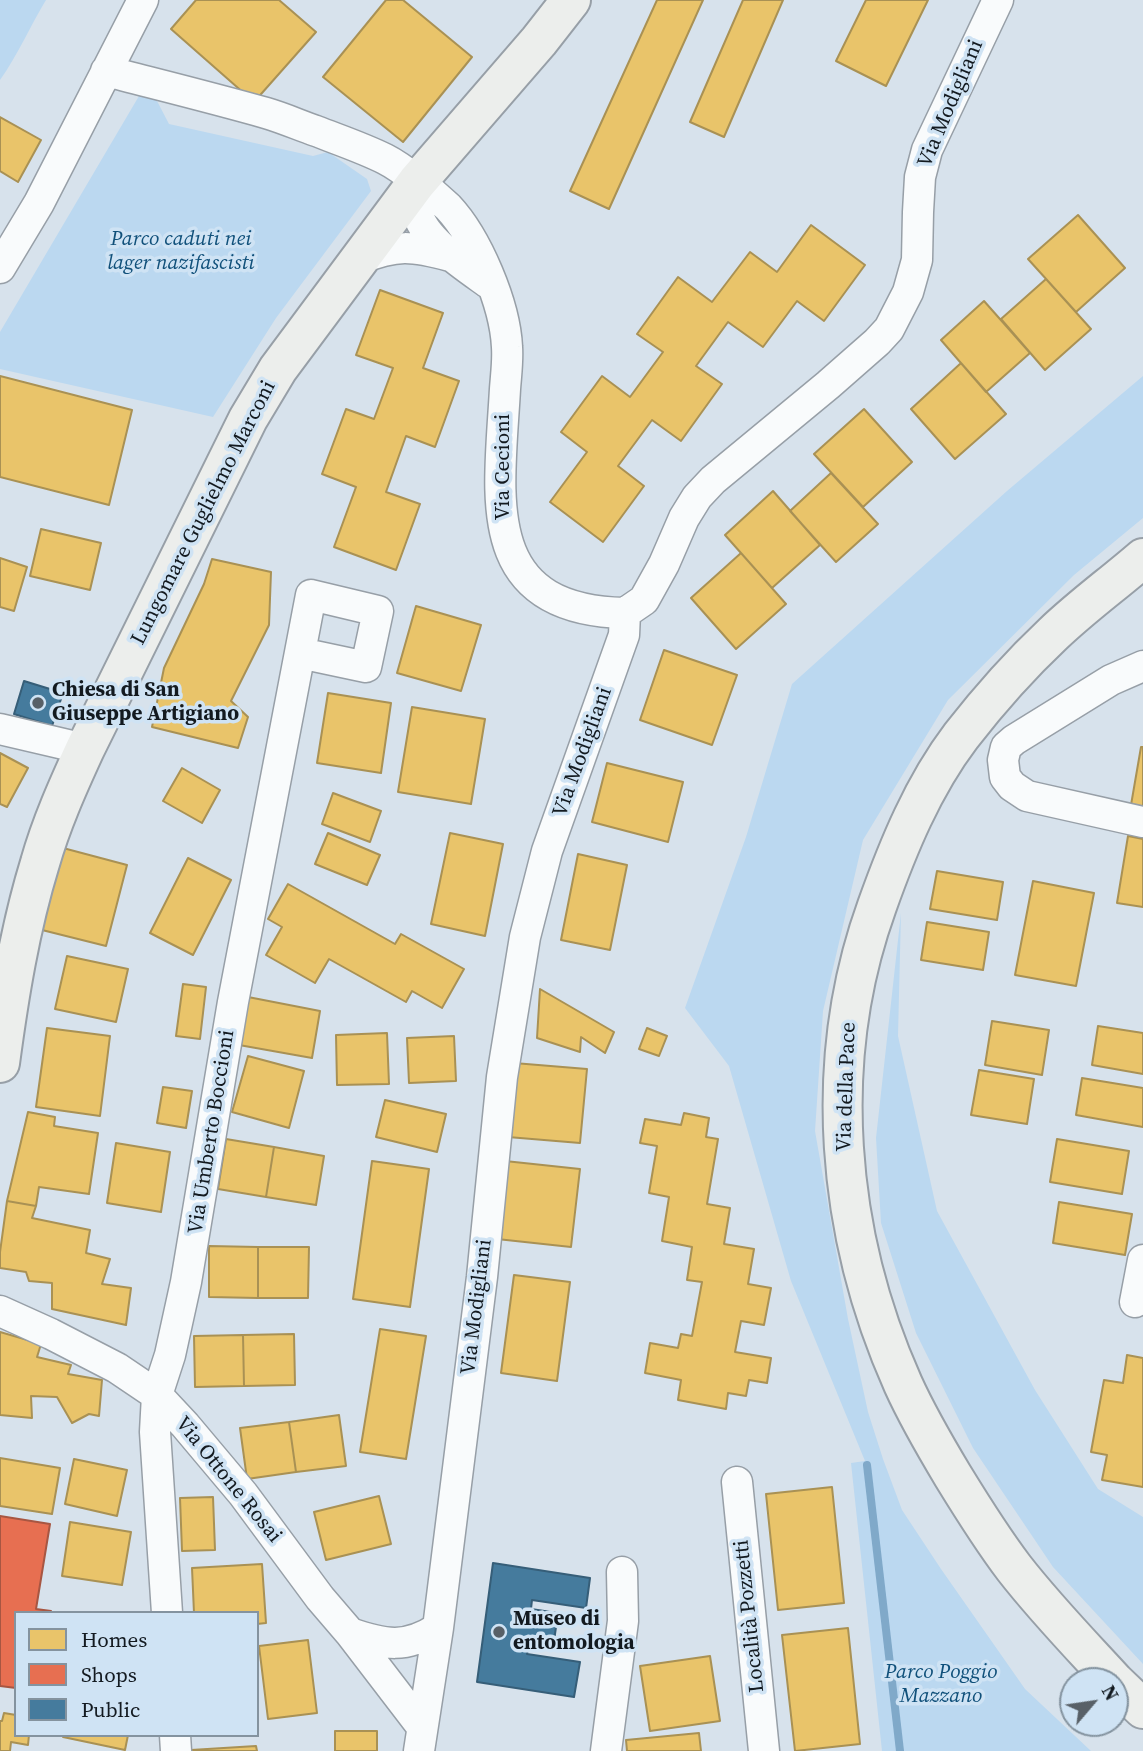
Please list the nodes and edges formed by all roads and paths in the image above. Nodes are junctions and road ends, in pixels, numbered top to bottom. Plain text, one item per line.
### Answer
1 (143, 0) edge
2 (571, 0) edge
3 (998, 0) edge
4 (107, 71) junction
5 (417, 182) junction
6 (450, 256) junction
7 (360, 259) junction
8 (0, 268) edge
9 (493, 286) junction
10 (1143, 558) edge
11 (625, 613) junction
12 (300, 653) dead end
13 (1143, 666) edge
14 (0, 729) edge
15 (85, 749) junction
16 (1143, 822) edge
17 (3, 1018) edge
18 (0, 1063) edge
19 (1143, 1260) edge
20 (1135, 1302) dead end
21 (0, 1311) edge
22 (157, 1395) junction
23 (737, 1482) dead end
24 (622, 1572) dead end
25 (167, 1611) edge
26 (438, 1628) junction
27 (350, 1633) junction
28 (1102, 1667) edge
29 (1129, 1695) edge
30 (1143, 1709) edge
31 (420, 1739) edge
32 (606, 1751) edge
33 (764, 1751) edge

1 - 4 street
2 - 5 street, Lungomare Guglielmo Marconi
3 - 11 street, Via Modigliani
4 - 5 street, Via Cecioni
4 - 8 street
5 - 6 street
5 - 7 street, Lungomare Guglielmo Marconi
5 - 9 street, Via Cecioni
6 - 7 street
6 - 9 street
7 - 15 street, Lungomare Guglielmo Marconi
9 - 11 street, Via Cecioni
10 - 28 street, Via della Pace
11 - 26 street, Via Modigliani
12 - 22 street, Via Umberto Boccioni
13 - 16 street
14 - 15 street
15 - 17 street, Lungomare Guglielmo Marconi
17 - 18 street, Lungomare Guglielmo Marconi
19 - 20 street
21 - 22 street, Via Ottone Rosai
22 - 25 street, Via Umberto Boccioni
22 - 27 street, Via Ottone Rosai
23 - 33 street, Località Pozzetti
24 - 32 street
26 - 27 street
26 - 31 street, Via Modigliani
27 - 31 street, Via Ottone Rosai
29 - 30 street, Via della Pace

